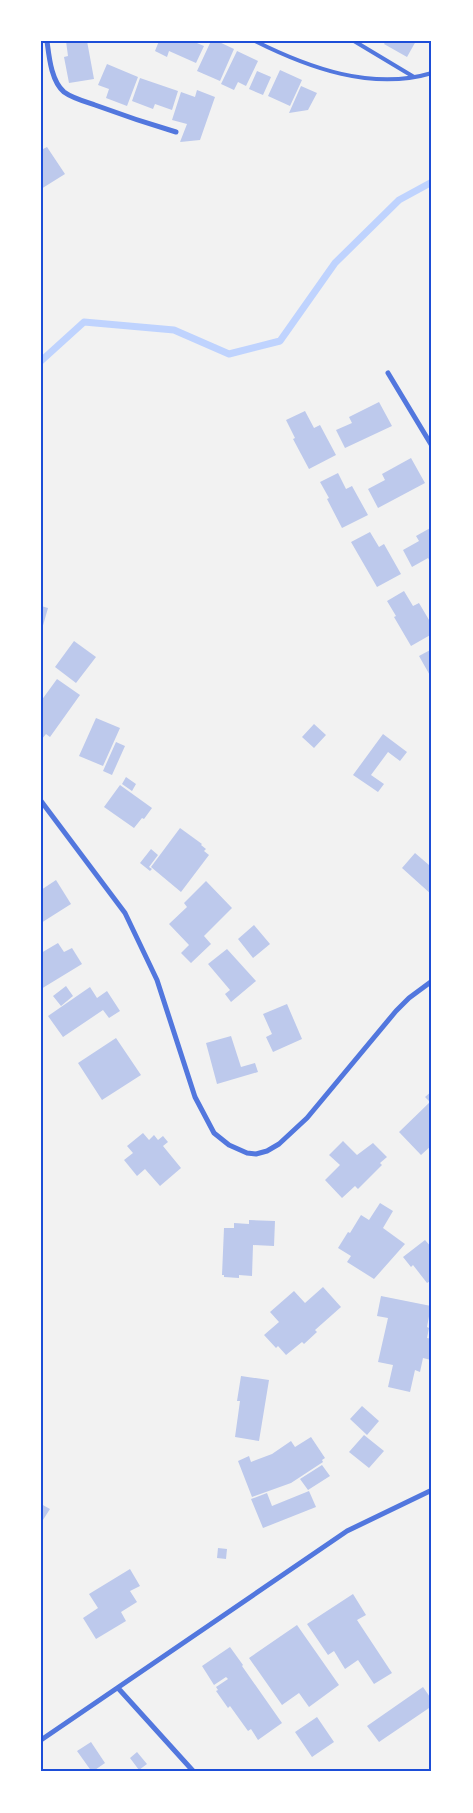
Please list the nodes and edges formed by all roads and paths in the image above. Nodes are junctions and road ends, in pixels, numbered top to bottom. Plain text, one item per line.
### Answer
1 (47, 41) edge
2 (255, 41) edge
3 (354, 41) edge
4 (432, 73) edge
5 (416, 78) junction
6 (176, 132) dead end
7 (388, 373) dead end
8 (432, 446) edge
9 (41, 801) edge
10 (432, 981) edge
11 (432, 1490) edge
12 (118, 1688) junction
13 (41, 1740) edge
14 (194, 1772) edge

1 - 6 street
2 - 5 lane
3 - 5 lane
4 - 5 lane
7 - 8 street
9 - 10 street
11 - 12 street
12 - 13 street
12 - 14 street

